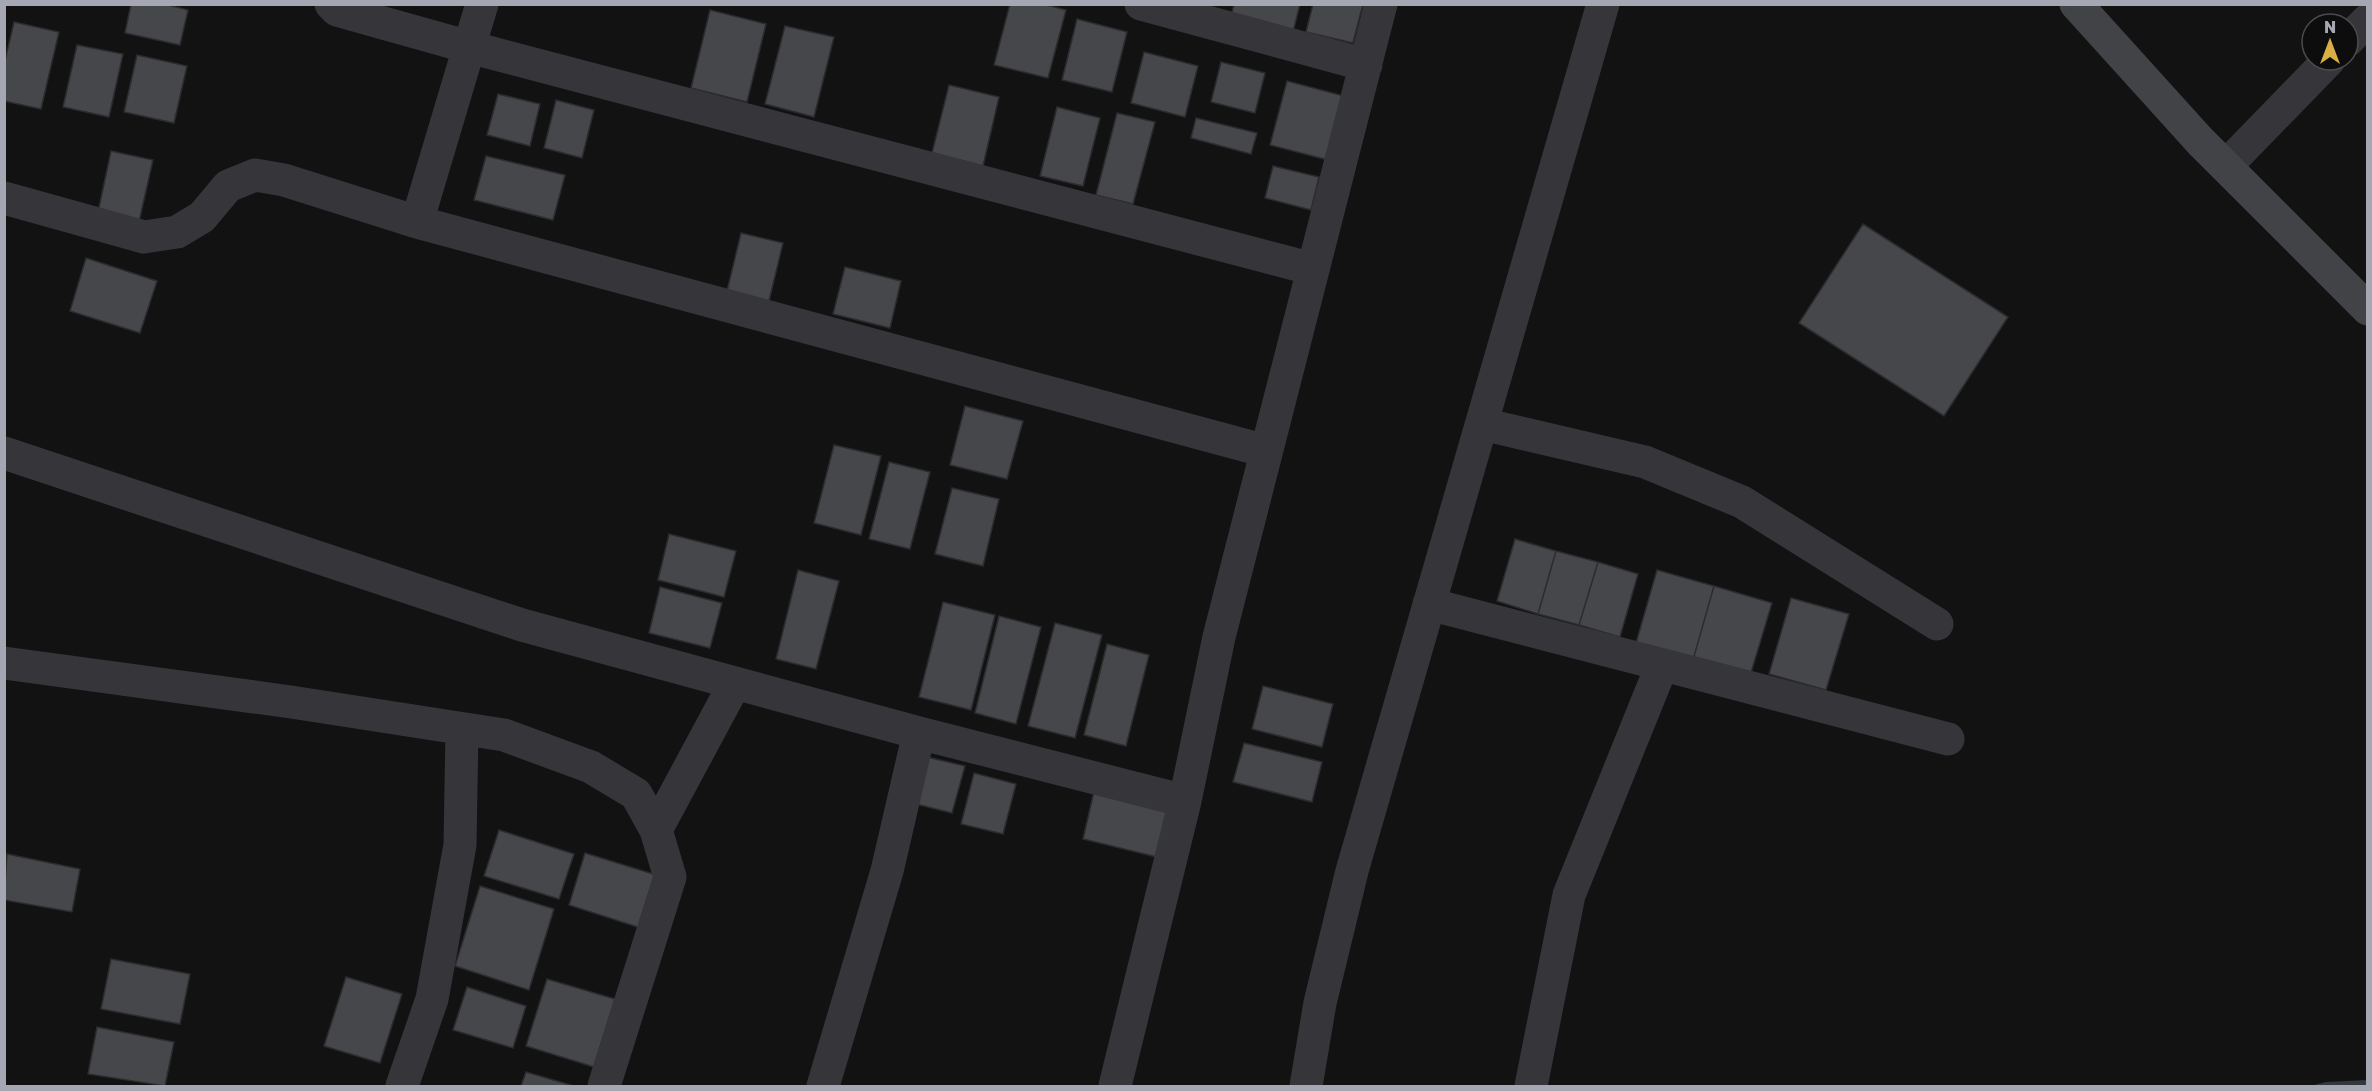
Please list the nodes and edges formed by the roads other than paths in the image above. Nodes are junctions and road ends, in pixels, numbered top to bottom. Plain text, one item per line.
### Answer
1 (331, 4) edge
2 (482, 4) edge
3 (1141, 4) edge
4 (1381, 4) edge
5 (1603, 4) edge
6 (2076, 4) edge
7 (469, 47) junction
8 (1366, 65) junction
9 (2317, 72) edge
10 (2226, 166) junction
11 (4, 198) edge
12 (417, 222) junction
13 (1313, 269) junction
14 (2367, 309) edge
15 (1482, 424) junction
16 (1266, 450) junction
17 (4, 453) edge
18 (1430, 604) junction
19 (1937, 624) dead end
20 (4, 663) edge
21 (1662, 664) junction
22 (735, 683) junction
23 (462, 729) junction
24 (919, 734) junction
25 (1948, 739) dead end
26 (1185, 801) junction
27 (656, 830) junction
28 (402, 1086) edge
29 (604, 1086) edge
30 (823, 1086) edge
31 (1115, 1086) edge
32 (1306, 1086) edge
33 (1532, 1086) edge

1 - 7 street
2 - 7 street
3 - 8 street
4 - 8 street
5 - 15 street
6 - 10 main road
7 - 12 street
7 - 13 street
8 - 13 street
9 - 10 street
10 - 14 main road
11 - 12 street
12 - 16 street
13 - 16 street
15 - 18 street
15 - 19 street
16 - 26 street
17 - 22 street
18 - 21 street
18 - 32 street
20 - 23 street
21 - 25 street
21 - 33 street
22 - 24 street
22 - 27 street
23 - 27 street
23 - 28 street
24 - 26 street
24 - 30 street
26 - 31 street
27 - 29 street

